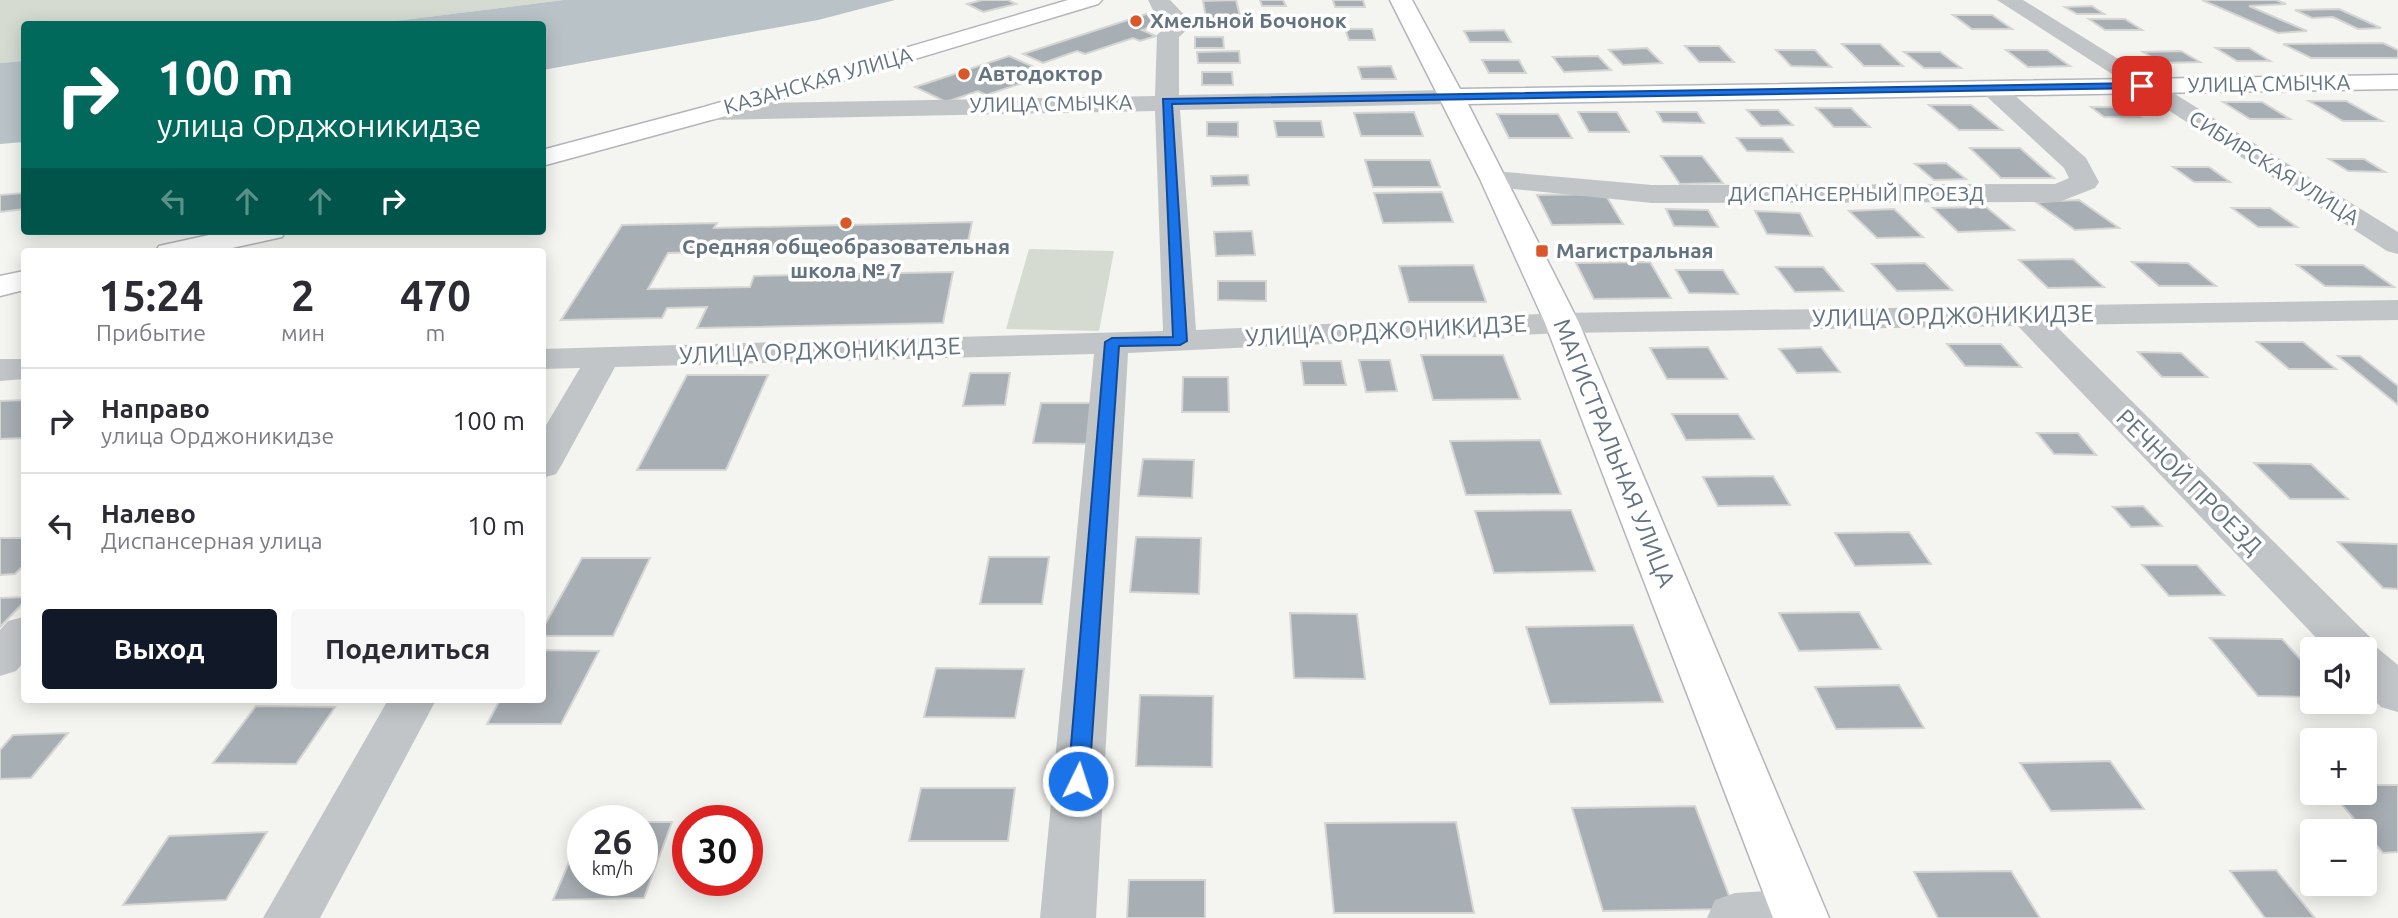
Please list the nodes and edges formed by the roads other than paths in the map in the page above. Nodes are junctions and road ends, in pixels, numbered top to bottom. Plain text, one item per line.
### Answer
1 (1091, 0) edge
2 (1159, 0) edge
3 (1402, 0) edge
4 (2008, 0) edge
5 (2398, 82) edge
6 (2142, 86) junction
7 (1993, 89) junction
8 (1451, 97) junction
9 (1167, 101) junction
10 (713, 112) junction
11 (546, 157) edge
12 (1494, 179) junction
13 (252, 235) edge
14 (2398, 245) edge
15 (189, 248) edge
16 (21, 282) edge
17 (0, 286) edge
18 (2398, 310) edge
19 (2025, 314) junction
20 (1562, 323) junction
21 (1180, 341) junction
22 (1112, 342) junction
23 (603, 358) junction
24 (546, 359) edge
25 (0, 369) edge
26 (21, 369) edge
27 (546, 459) edge
28 (21, 637) edge
29 (2342, 637) edge
30 (0, 659) edge
31 (2377, 673) edge
32 (2398, 694) edge
33 (410, 703) edge
34 (1800, 916) edge
35 (291, 918) edge
36 (1068, 918) edge
37 (1735, 918) edge

1 - 10 main road, КАЗАНСКАЯ УЛИЦА
2 - 9 street
3 - 8 main road, МАГИСТРАЛЬНАЯ УЛИЦА
4 - 6 street, СИБИРСКАЯ УЛИЦА
5 - 6 main road, УЛИЦА СМЫЧКА
6 - 7 main road, УЛИЦА СМЫЧКА
6 - 14 street, СИБИРСКАЯ УЛИЦА
7 - 8 main road, УЛИЦА СМЫЧКА
7 - 12 street, ДИСПАНСЕРНЫЙ ПРОЕЗД
8 - 9 street, УЛИЦА СМЫЧКА
8 - 12 main road, МАГИСТРАЛЬНАЯ УЛИЦА
9 - 10 street, УЛИЦА СМЫЧКА
9 - 21 street
10 - 11 main road, КАЗАНСКАЯ УЛИЦА
12 - 20 main road, МАГИСТРАЛЬНАЯ УЛИЦА
13 - 15 main road
16 - 17 main road
18 - 19 street, УЛИЦА ОРДЖОНИКИДЗЕ
19 - 20 street, УЛИЦА ОРДЖОНИКИДЗЕ
19 - 29 street, РЕЧНОЙ ПРОЕЗД
20 - 21 street, УЛИЦА ОРДЖОНИКИДЗЕ
20 - 34 main road, МАГИСТРАЛЬНАЯ УЛИЦА
21 - 22 street, УЛИЦА ОРДЖОНИКИДЗЕ
22 - 23 street, УЛИЦА ОРДЖОНИКИДЗЕ
22 - 36 street
23 - 24 street, УЛИЦА ОРДЖОНИКИДЗЕ
23 - 27 street
25 - 26 street
28 - 30 street
31 - 32 street
33 - 35 street
34 - 37 street

